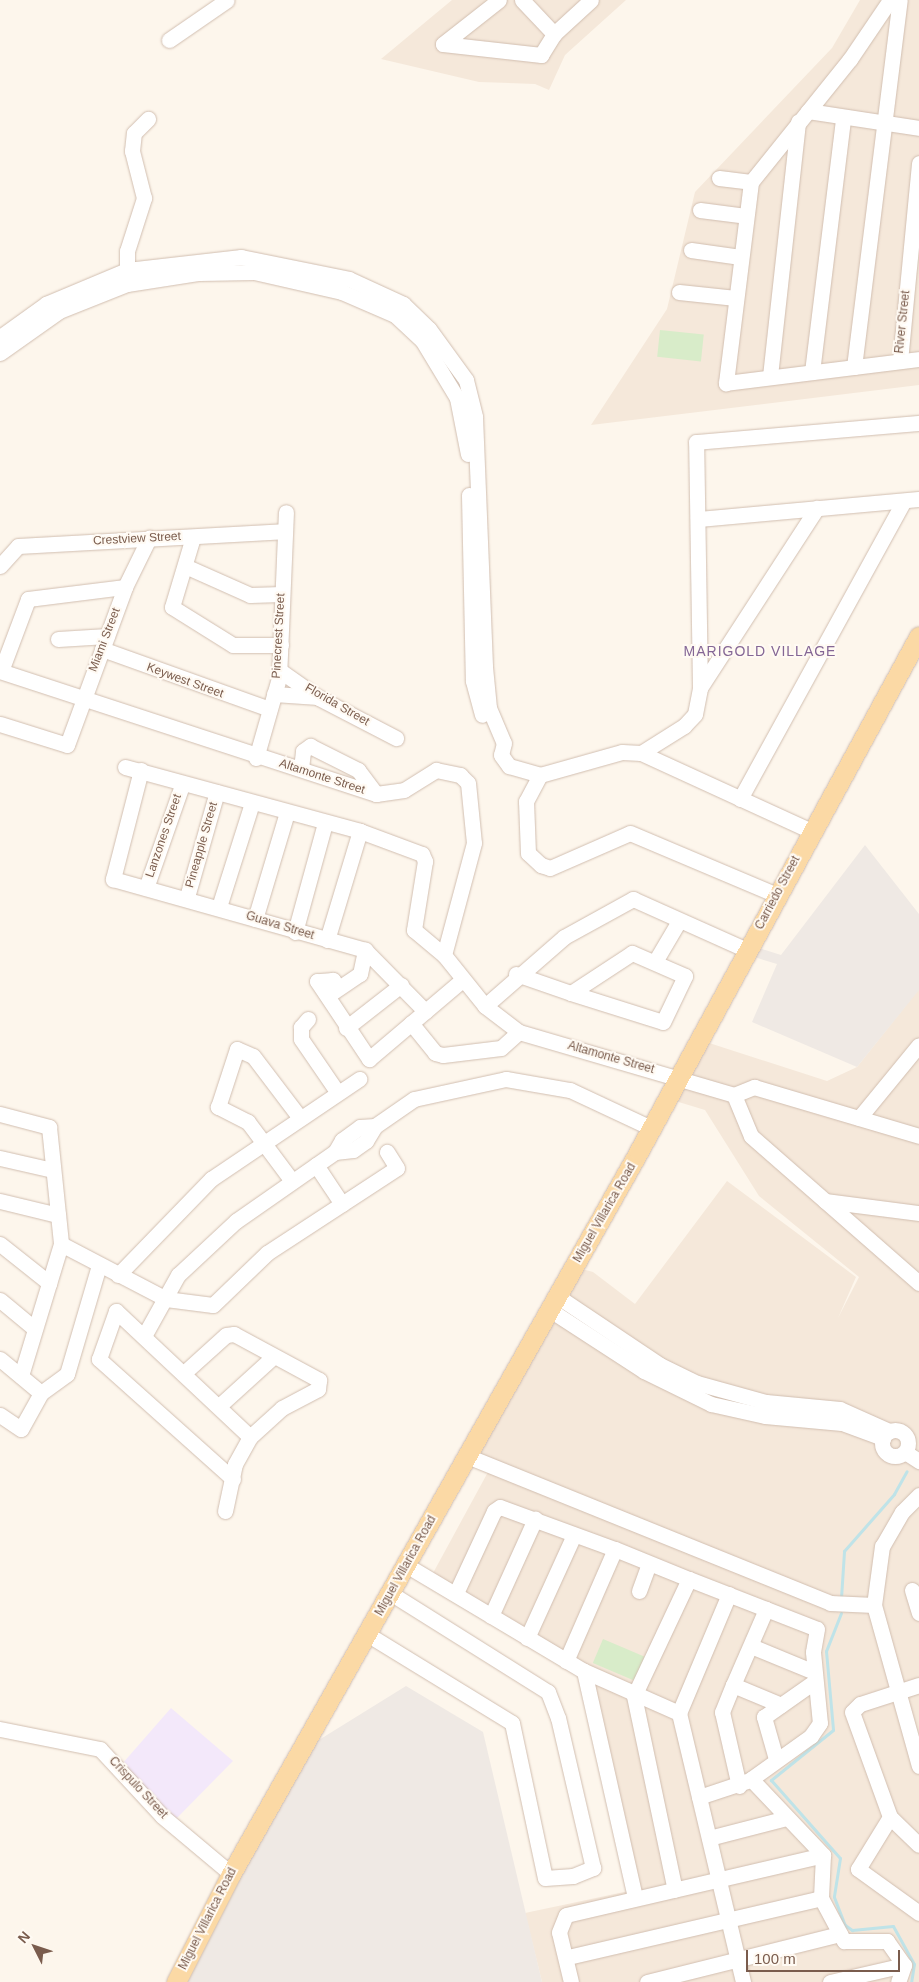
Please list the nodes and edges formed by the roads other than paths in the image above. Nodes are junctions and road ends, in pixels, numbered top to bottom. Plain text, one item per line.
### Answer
1 (227, 0) edge
2 (499, 0) edge
3 (522, 0) edge
4 (592, 0) edge
5 (890, 0) edge
6 (900, 0) edge
7 (554, 34) junction
8 (169, 40) dead end
9 (803, 117) junction
10 (148, 119) dead end
11 (843, 119) junction
12 (881, 124) junction
13 (919, 128) edge
14 (919, 163) edge
15 (719, 178) dead end
16 (751, 182) junction
17 (700, 210) dead end
18 (746, 216) junction
19 (691, 250) dead end
20 (741, 257) junction
21 (127, 277) junction
22 (679, 292) dead end
23 (736, 298) junction
24 (0, 338) edge
25 (0, 353) edge
26 (919, 359) edge
27 (900, 361) junction
28 (854, 367) junction
29 (812, 372) junction
30 (770, 376) junction
31 (919, 423) edge
32 (919, 499) edge
33 (903, 502) junction
34 (816, 508) junction
35 (286, 512) dead end
36 (698, 519) junction
37 (283, 532) junction
38 (193, 537) junction
39 (149, 538) junction
40 (0, 566) edge
41 (185, 566) junction
42 (125, 587) junction
43 (282, 594) junction
44 (919, 636) edge
45 (58, 640) dead end
46 (104, 642) junction
47 (281, 645) junction
48 (279, 670) junction
49 (1, 671) edge
50 (700, 688) junction
51 (274, 694) junction
52 (319, 698) junction
53 (81, 700) junction
54 (270, 709) junction
55 (0, 724) edge
56 (396, 738) dead end
57 (641, 753) junction
58 (256, 758) junction
59 (125, 767) dead end
60 (301, 768) junction
61 (142, 770) junction
62 (540, 775) junction
63 (182, 785) junction
64 (217, 792) junction
65 (376, 794) junction
66 (740, 799) junction
67 (252, 803) junction
68 (287, 812) junction
69 (324, 823) junction
70 (360, 831) junction
71 (811, 831) junction
72 (146, 888) junction
73 (777, 895) junction
74 (187, 897) junction
75 (219, 907) junction
76 (255, 919) junction
77 (679, 921) junction
78 (295, 932) junction
79 (327, 940) junction
80 (365, 950) junction
81 (747, 950) junction
82 (444, 955) junction
83 (656, 960) junction
84 (516, 974) junction
85 (461, 980) junction
86 (400, 985) junction
87 (571, 993) junction
88 (485, 1006) junction
89 (425, 1011) junction
90 (308, 1019) dead end
91 (412, 1023) junction
92 (346, 1028) junction
93 (519, 1032) junction
94 (919, 1045) edge
95 (678, 1077) junction
96 (359, 1079) dead end
97 (338, 1093) junction
98 (734, 1095) junction
99 (0, 1114) edge
100 (300, 1118) junction
101 (859, 1118) junction
102 (651, 1128) junction
103 (919, 1136) edge
104 (264, 1141) junction
105 (640, 1151) joint
106 (387, 1152) dead end
107 (0, 1158) edge
108 (316, 1165) junction
109 (53, 1170) junction
110 (292, 1181) junction
111 (0, 1201) edge
112 (826, 1201) junction
113 (342, 1204) junction
114 (919, 1212) edge
115 (58, 1215) junction
116 (0, 1244) edge
117 (61, 1244) junction
118 (99, 1265) junction
119 (118, 1275) junction
120 (49, 1283) junction
121 (919, 1283) edge
122 (166, 1299) junction
123 (0, 1300) edge
124 (554, 1303) junction
125 (36, 1329) junction
126 (144, 1336) junction
127 (274, 1356) junction
128 (0, 1360) edge
129 (185, 1372) junction
130 (21, 1376) junction
131 (42, 1393) junction
132 (219, 1406) junction
133 (0, 1415) edge
134 (250, 1437) junction
135 (467, 1456) junction
136 (919, 1461) edge
137 (233, 1479) junction
138 (919, 1495) edge
139 (226, 1511) dead end
140 (535, 1519) junction
141 (574, 1535) junction
142 (615, 1549) junction
143 (649, 1564) junction
144 (406, 1565) junction
145 (689, 1579) junction
146 (912, 1590) dead end
147 (639, 1591) dead end
148 (456, 1593) junction
149 (390, 1594) junction
150 (729, 1594) junction
151 (874, 1604) junction
152 (766, 1609) junction
153 (919, 1611) edge
154 (491, 1616) junction
155 (367, 1634) junction
156 (527, 1638) junction
157 (751, 1646) junction
158 (566, 1661) junction
159 (584, 1672) junction
160 (815, 1676) junction
161 (733, 1685) junction
162 (919, 1685) edge
163 (897, 1695) junction
164 (634, 1696) junction
165 (781, 1705) junction
166 (679, 1713) junction
167 (0, 1729) edge
168 (776, 1759) junction
169 (919, 1766) edge
170 (745, 1783) junction
171 (699, 1797) junction
172 (787, 1818) junction
173 (890, 1818) junction
174 (709, 1838) junction
175 (919, 1845) edge
176 (823, 1854) junction
177 (231, 1874) junction
178 (719, 1881) junction
179 (675, 1890) junction
180 (635, 1897) junction
181 (821, 1898) junction
182 (919, 1913) edge
183 (729, 1922) junction
184 (840, 1934) junction
185 (568, 1957) junction
186 (738, 1962) junction
187 (904, 1965) junction
188 (176, 1982) edge
189 (571, 1982) edge
190 (647, 1982) edge
191 (743, 1982) edge
192 (830, 1982) edge
193 (898, 1982) edge

1 - 8 street
2 - 7 street
3 - 7 street
4 - 7 street
5 - 9 street
6 - 12 street
9 - 11 street
9 - 16 street
9 - 30 street
10 - 21 street
11 - 12 street
11 - 29 street
12 - 13 street
12 - 28 street
14 - 27 street, River Street
15 - 16 street
16 - 18 street
17 - 18 street
18 - 20 street
19 - 20 street
20 - 23 street
21 - 24 street
21 - 25 street
21 - 62 street
22 - 23 street
23 - 30 street
26 - 27 street
27 - 28 street
28 - 29 street
29 - 30 street
31 - 36 street
32 - 33 street
33 - 34 street
33 - 66 street
34 - 36 street
34 - 50 street
35 - 37 street, Pinecrest Street
36 - 50 street
37 - 38 street, Crestview Street
37 - 43 street, Pinecrest Street
38 - 39 street, Crestview Street
38 - 41 street
39 - 40 street, Crestview Street
39 - 42 street, Miami Street
41 - 43 street
41 - 47 street
42 - 46 street, Miami Street
42 - 49 street
43 - 47 street, Pinecrest Street
44 - 71 main road, Carriedo Street
45 - 46 street
46 - 53 street, Miami Street
46 - 54 street, Keywest Street
47 - 48 street, Pinecrest Street
48 - 51 street, Pinecrest Street
48 - 52 street, Florida Street
49 - 53 street, Altamonte Street
50 - 57 street
51 - 52 street
51 - 54 street, Pinecrest Street
52 - 56 street, Florida Street
53 - 55 street, Miami Street
53 - 58 street, Altamonte Street
54 - 58 street, Pinecrest Street
57 - 62 street
57 - 66 street
58 - 60 street, Altamonte Street
59 - 61 street
60 - 65 street, Altamonte Street
60 - 65 street
61 - 63 street
61 - 72 street, Guava Street
62 - 73 street
63 - 64 street
63 - 72 street, Lanzones Street
64 - 67 street
64 - 74 street, Pineapple Street
65 - 82 street, Altamonte Street
66 - 71 street
67 - 68 street
67 - 75 street
68 - 69 street
68 - 76 street
69 - 70 street
69 - 78 street
70 - 79 street
70 - 82 street
71 - 73 main road, Carriedo Street
72 - 74 street, Guava Street
73 - 81 main road, Carriedo Street
74 - 75 street, Guava Street
75 - 76 street, Guava Street
76 - 78 street, Guava Street
77 - 81 street
77 - 83 street
77 - 84 street
78 - 79 street, Guava Street
79 - 80 street, Guava Street
80 - 86 street
80 - 92 street
81 - 95 main road, Carriedo Street
82 - 85 street, Altamonte Street
83 - 87 street
83 - 87 street
84 - 87 street
84 - 88 street
85 - 88 street, Altamonte Street
85 - 89 street
86 - 89 street
86 - 92 street
88 - 93 street, Altamonte Street
89 - 91 street
90 - 97 street
91 - 92 street
91 - 93 street
93 - 95 street, Altamonte Street
94 - 101 street
95 - 98 street, Altamonte Street
95 - 102 main road, Carriedo Street
96 - 97 street
97 - 100 street
98 - 101 street
98 - 112 street
99 - 109 street
100 - 104 street
100 - 104 street
101 - 103 street
102 - 105 main road, Carriedo Street
102 - 108 street
104 - 110 street
104 - 119 street
105 - 124 main road, Miguel Villarica Road
106 - 113 street
107 - 109 street
108 - 110 street
108 - 113 street
109 - 115 street
110 - 122 street
111 - 115 street
112 - 114 street
112 - 121 street
113 - 122 street
115 - 117 street
116 - 120 street
117 - 118 street
117 - 120 street
118 - 119 street
118 - 131 street
119 - 122 street
120 - 125 street
122 - 126 street
123 - 125 street
124 - 135 main road, Miguel Villarica Road
124 - 136 street
125 - 130 street
126 - 129 street
126 - 137 street
127 - 129 street
127 - 132 street
127 - 134 street
128 - 130 street
129 - 132 street
130 - 131 street
131 - 133 street
132 - 134 street
134 - 137 street
135 - 144 main road, Miguel Villarica Road
135 - 151 street
137 - 139 street
138 - 151 street
140 - 141 street
140 - 148 street
140 - 154 street
141 - 142 street
141 - 156 street
142 - 143 street
142 - 158 street
143 - 145 street
143 - 147 street
144 - 148 street
144 - 149 main road, Miguel Villarica Road
145 - 150 street
145 - 164 street
146 - 153 street
148 - 154 street
149 - 155 main road, Miguel Villarica Road
149 - 155 street
150 - 152 street
150 - 166 street
151 - 163 street
152 - 157 street
152 - 160 street
154 - 156 street
155 - 177 main road, Miguel Villarica Road
156 - 158 street
157 - 160 street
157 - 161 street
158 - 159 street
159 - 164 street
159 - 180 street
160 - 165 street
160 - 168 street
161 - 165 street
161 - 170 street
162 - 163 street
163 - 169 street
163 - 173 street
164 - 166 street
164 - 179 street
165 - 168 street
166 - 171 street
167 - 177 street, Crispulo Street
168 - 170 street
170 - 171 street
170 - 172 street
171 - 174 street
172 - 174 street
172 - 176 street
173 - 175 street
173 - 182 street
174 - 178 street
176 - 178 street
176 - 181 street
177 - 188 main road, Miguel Villarica Road
178 - 179 street
178 - 183 street
179 - 180 street
180 - 185 street
181 - 183 street
181 - 184 street
183 - 185 street
183 - 186 street
184 - 186 street
184 - 187 street
185 - 189 street
186 - 190 street
186 - 191 street
187 - 192 street
187 - 193 street

